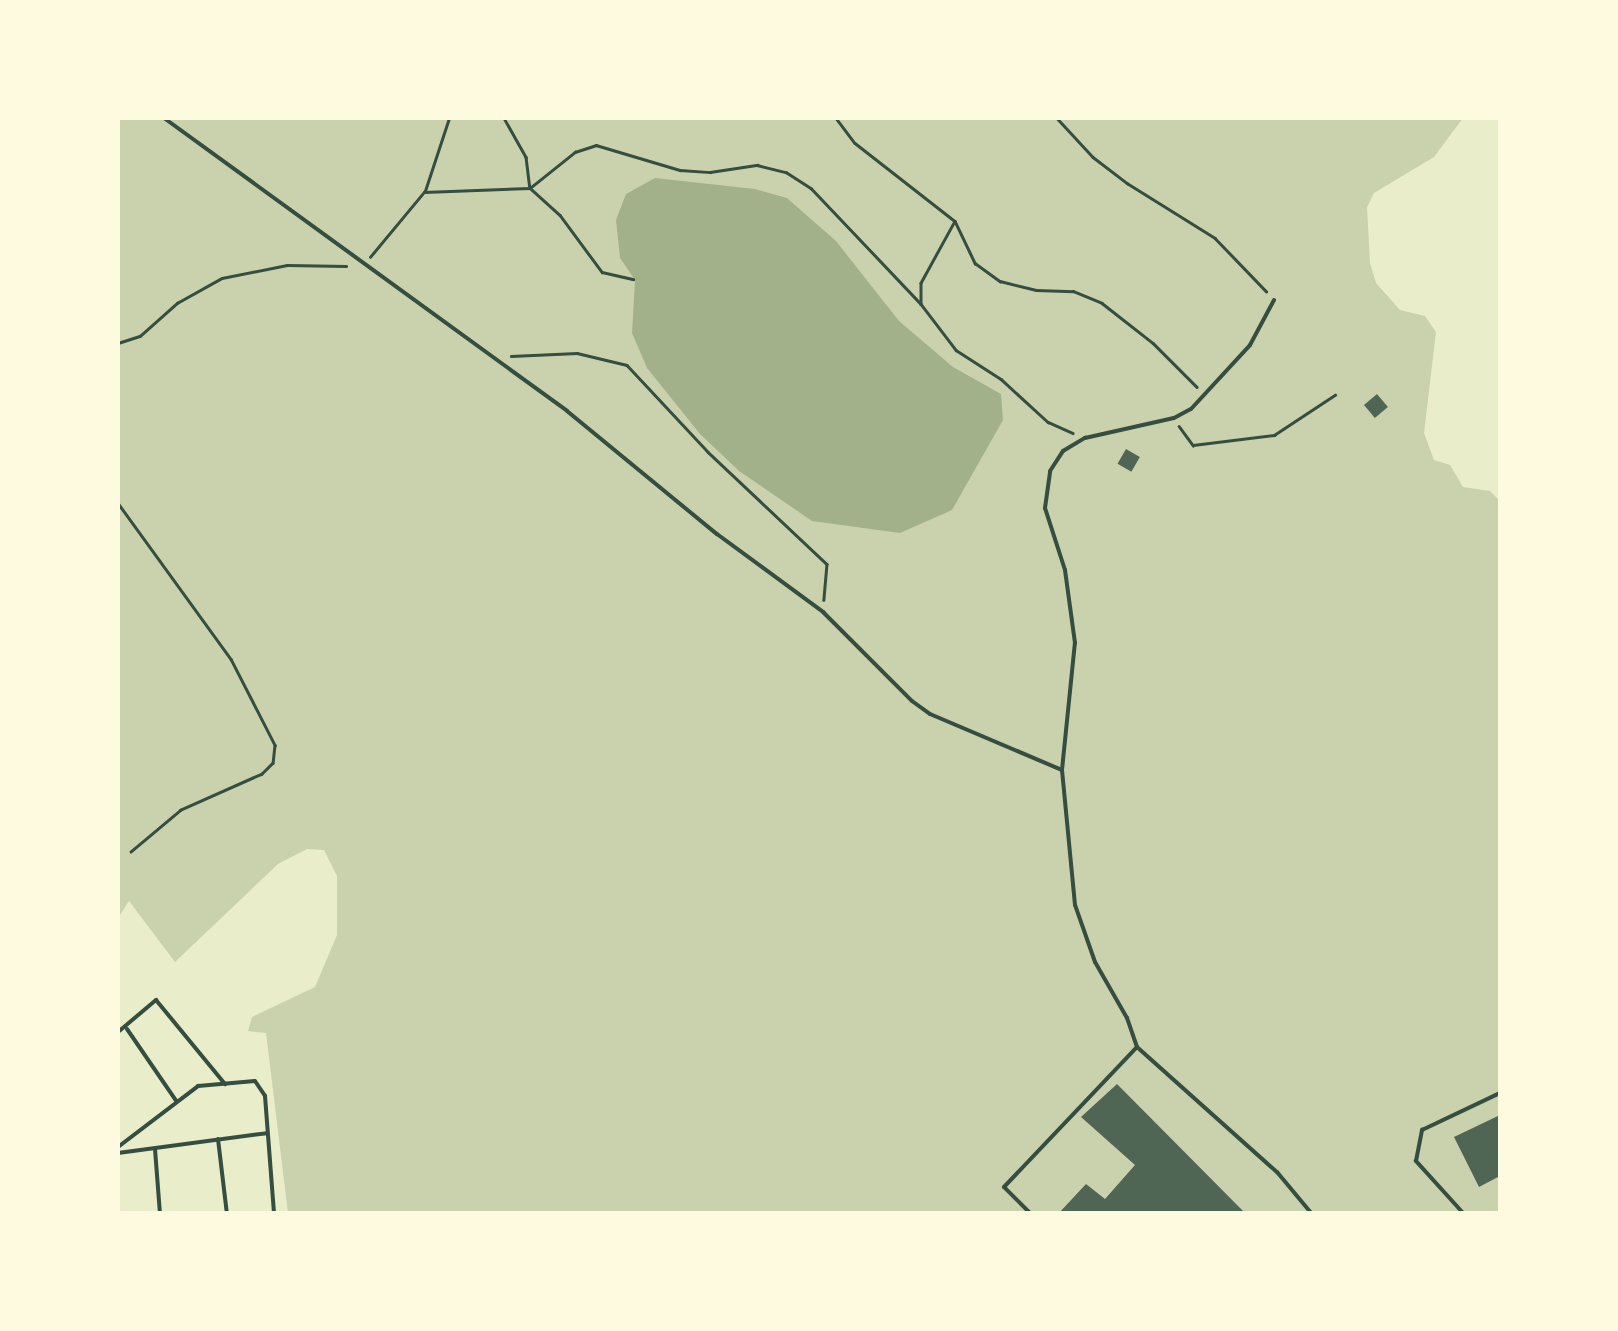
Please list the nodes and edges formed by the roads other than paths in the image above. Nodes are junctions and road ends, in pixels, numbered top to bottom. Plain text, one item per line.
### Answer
1 (164, 118) edge
2 (1274, 300) road end
3 (1062, 770) junction
4 (127, 1028) junction
5 (118, 1032) edge
6 (1137, 1047) junction
7 (225, 1084) junction
8 (1500, 1092) edge
9 (178, 1102) junction
10 (267, 1133) junction
11 (218, 1140) junction
12 (154, 1148) junction
13 (118, 1150) edge
14 (160, 1214) edge
15 (226, 1214) edge
16 (274, 1214) edge
17 (1031, 1214) edge
18 (1312, 1214) edge
19 (1464, 1214) edge

1 - 3 lane
2 - 3 lane
3 - 6 lane
4 - 5 lane
4 - 7 lane
4 - 9 lane
6 - 17 lane
6 - 18 lane
7 - 9 lane
7 - 10 lane
8 - 19 lane
9 - 13 lane
10 - 11 lane
10 - 16 lane
11 - 12 lane
11 - 15 lane
12 - 13 lane
12 - 14 lane

